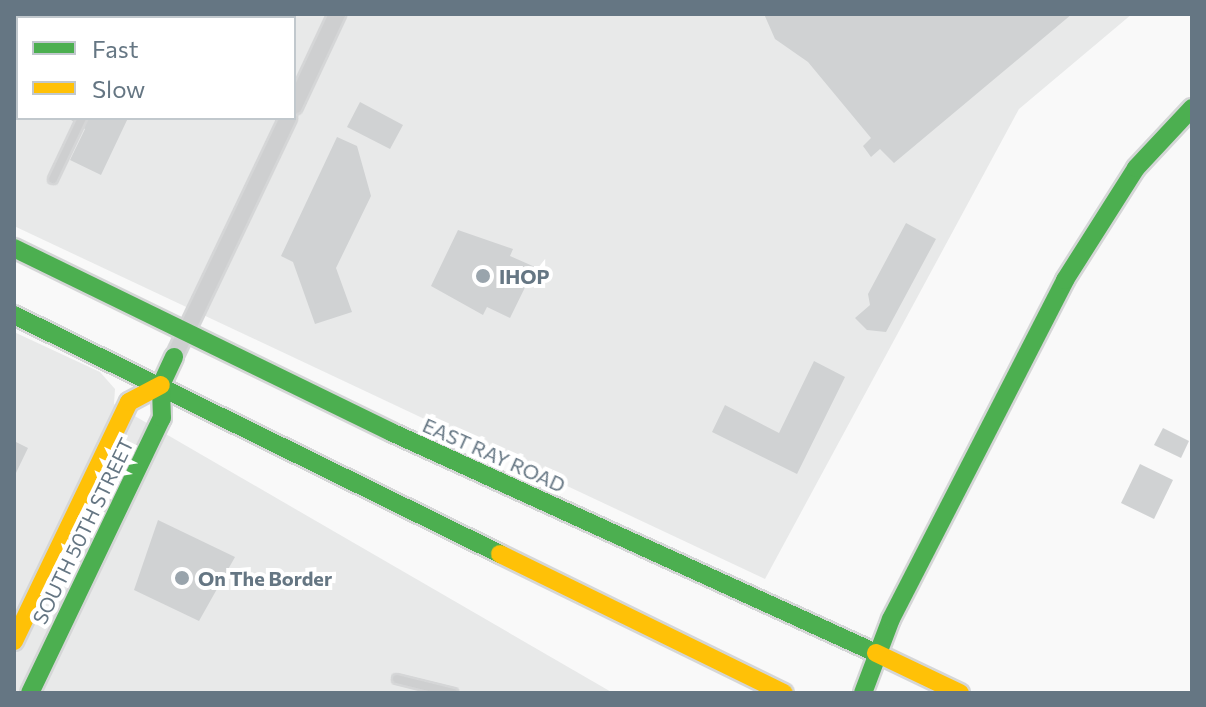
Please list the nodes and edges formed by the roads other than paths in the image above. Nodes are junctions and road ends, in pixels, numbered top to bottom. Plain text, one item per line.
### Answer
1 (337, 14) edge
2 (296, 102) edge
3 (1192, 108) edge
4 (81, 120) edge
5 (287, 120) edge
6 (53, 179) dead end
7 (14, 248) edge
8 (14, 315) edge
9 (186, 331) junction
10 (174, 357) joint
11 (161, 385) junction
12 (14, 641) edge
13 (876, 653) junction
14 (397, 679) dead end
15 (14, 685) edge
16 (30, 693) edge
17 (453, 693) edge
18 (784, 693) edge
19 (863, 693) edge
20 (960, 693) edge

1 - 2 street
3 - 13 main road
4 - 6 lane
5 - 9 street, SOUTH 50TH STREET
7 - 9 main road, EAST RAY ROAD
8 - 11 main road
9 - 10 street, SOUTH 50TH STREET
9 - 13 main road, EAST RAY ROAD
10 - 11 main road, SOUTH 50TH STREET
11 - 12 main road, SOUTH 50TH STREET
11 - 16 main road, SOUTH 50TH STREET
11 - 18 main road
13 - 19 main road
13 - 20 main road, EAST RAY ROAD
14 - 17 lane
15 - 16 lane

